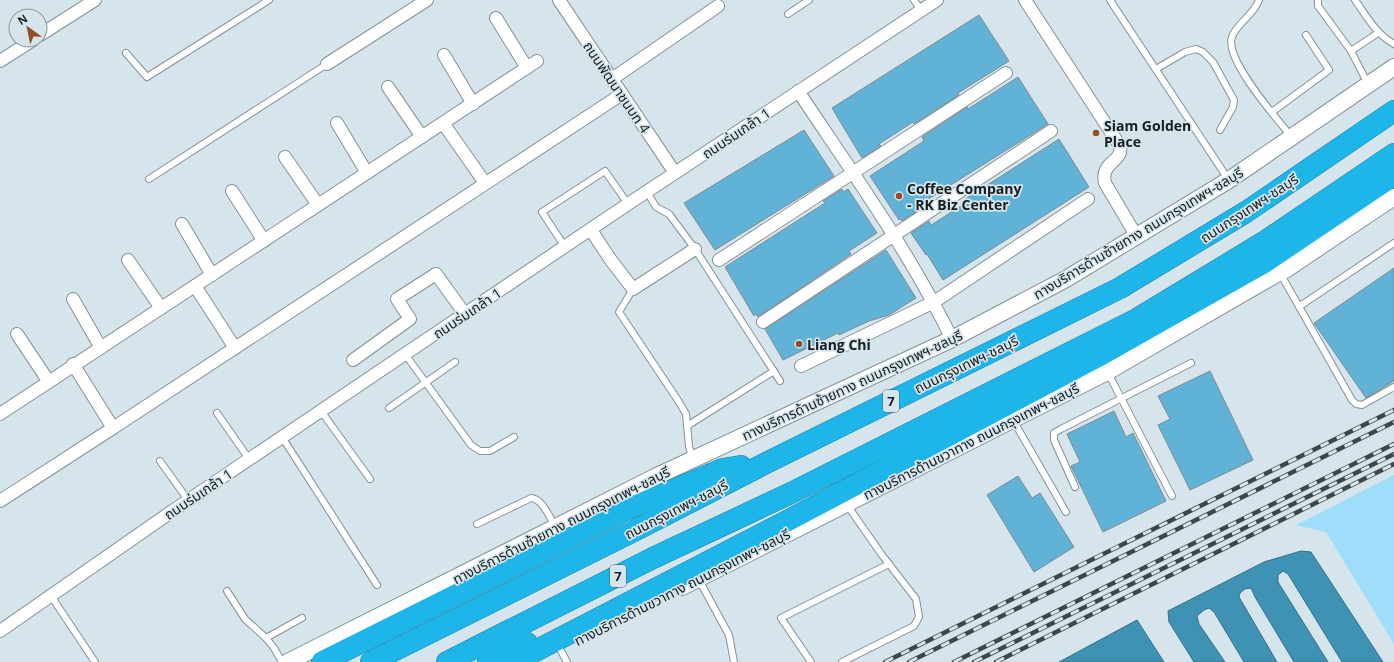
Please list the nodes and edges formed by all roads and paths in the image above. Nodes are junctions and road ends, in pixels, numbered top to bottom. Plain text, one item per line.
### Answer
1 (95, 0) edge
2 (269, 0) edge
3 (427, 0) edge
4 (559, 0) edge
5 (809, 0) edge
6 (914, 0) edge
7 (937, 0) edge
8 (1025, 0) edge
9 (1110, 0) edge
10 (1259, 0) edge
11 (1318, 0) edge
12 (1355, 0) edge
13 (718, 6) dead end
14 (921, 10) junction
15 (788, 14) dead end
16 (496, 18) dead end
17 (48, 30) edge
18 (1378, 33) junction
19 (1306, 35) dead end
20 (1394, 44) edge
21 (20, 48) edge
22 (1351, 51) junction
23 (126, 53) dead end
24 (444, 55) dead end
25 (0, 61) edge
26 (327, 64) joint
27 (1394, 67) edge
28 (1156, 69) junction
29 (1006, 74) dead end
30 (612, 79) junction
31 (1368, 85) junction
32 (388, 87) dead end
33 (798, 91) junction
34 (622, 94) junction
35 (473, 104) junction
36 (1394, 111) edge
37 (1272, 112) junction
38 (337, 123) dead end
39 (443, 123) junction
40 (1220, 130) dead end
41 (1051, 131) dead end
42 (422, 137) junction
43 (1292, 138) junction
44 (1394, 154) edge
45 (284, 157) dead end
46 (367, 173) junction
47 (675, 173) junction
48 (853, 173) junction
49 (1394, 175) edge
50 (149, 179) dead end
51 (1229, 180) junction
52 (486, 184) junction
53 (232, 191) dead end
54 (647, 192) junction
55 (1394, 197) edge
56 (1088, 199) dead end
57 (628, 204) junction
58 (318, 205) junction
59 (182, 224) dead end
60 (591, 230) junction
61 (894, 235) junction
62 (1136, 237) junction
63 (264, 241) junction
64 (1394, 243) edge
65 (565, 247) junction
66 (695, 249) junction
67 (128, 260) dead end
68 (719, 260) dead end
69 (1280, 272) junction
70 (212, 275) junction
71 (195, 286) junction
72 (633, 289) junction
73 (73, 299) dead end
74 (934, 302) junction
75 (1300, 306) junction
76 (161, 308) junction
77 (465, 314) junction
78 (763, 322) dead end
79 (17, 334) dead end
80 (952, 339) junction
81 (101, 348) junction
82 (235, 348) junction
83 (405, 354) junction
84 (353, 360) dead end
85 (455, 362) dead end
86 (1191, 363) dead end
87 (74, 365) junction
88 (802, 366) dead end
89 (774, 371) junction
90 (1107, 372) junction
91 (780, 381) dead end
92 (49, 382) junction
93 (425, 383) junction
94 (1394, 387) edge
95 (1122, 399) junction
96 (389, 408) dead end
97 (321, 411) junction
98 (217, 413) dead end
99 (0, 414) edge
100 (1013, 419) junction
101 (686, 426) junction
102 (113, 428) junction
103 (282, 437) junction
104 (514, 437) dead end
105 (249, 459) junction
106 (692, 460) junction
107 (160, 461) dead end
108 (768, 462) junction
109 (370, 479) dead end
110 (1075, 486) dead end
111 (791, 493) junction
112 (1172, 496) dead end
113 (188, 500) junction
114 (0, 501) edge
115 (847, 503) junction
116 (1066, 512) dead end
117 (477, 524) dead end
118 (556, 527) junction
119 (890, 564) junction
120 (698, 579) junction
121 (377, 585) dead end
122 (227, 591) dead end
123 (51, 596) junction
124 (302, 618) dead end
125 (0, 631) edge
126 (266, 638) junction
127 (564, 655) edge
128 (95, 662) edge
129 (282, 662) edge
130 (288, 662) edge
131 (322, 662) edge
132 (371, 662) edge
133 (447, 662) edge
134 (488, 662) edge
135 (514, 662) edge
136 (534, 662) edge
137 (734, 662) edge
138 (811, 662) edge
139 (842, 662) edge

1 - 17 street
2 - 23 lane
3 - 26 street
4 - 30 street, ถนนพัฒนาชนบท 4
5 - 15 lane
6 - 14 lane
7 - 14 street, ถนนร่มเกล้า 1
8 - 62 street
9 - 28 lane
10 - 37 lane
11 - 22 lane
12 - 18 lane
13 - 30 street
14 - 33 street, ถนนร่มเกล้า 1
16 - 35 street
18 - 20 lane
18 - 22 lane
19 - 37 lane
21 - 25 street
22 - 31 lane
24 - 35 street
26 - 50 lane
27 - 31 main road, ทางบริการด้านซ้ายทาง ถนนกรุงเทพฯ-ชลบุรี
28 - 40 lane
28 - 51 lane
29 - 48 street
30 - 34 street, ถนนพัฒนาชนบท 4
31 - 43 main road, ทางบริการด้านซ้ายทาง ถนนกรุงเทพฯ-ชลบุรี
32 - 42 street
33 - 47 street, ถนนร่มเกล้า 1
33 - 48 street
34 - 47 street, ถนนพัฒนาชนบท 4
34 - 52 street
35 - 39 street
36 - 108 highway, ถนนกรุงเทพฯ-ชลบุรี / 7
37 - 43 lane
38 - 46 street
39 - 42 street
39 - 52 street
41 - 61 street
42 - 46 street
43 - 51 main road, ทางบริการด้านซ้ายทาง ถนนกรุงเทพฯ-ชลบุรี
44 - 111 highway, 7
45 - 58 street
46 - 58 street
47 - 54 street, ถนนร่มเกล้า 1
48 - 61 street
48 - 68 street
49 - 135 highway
51 - 62 main road, ทางบริการด้านซ้ายทาง ถนนกรุงเทพฯ-ชลบุรี
52 - 82 street
53 - 63 street
54 - 57 street, ถนนร่มเกล้า 1
54 - 66 lane
55 - 69 main road, ทางบริการด้านขวาทาง ถนนกรุงเทพฯ-ชลบุรี
56 - 74 street
57 - 60 street, ถนนร่มเกล้า 1
57 - 65 lane
58 - 63 street
59 - 70 street
60 - 65 street, ถนนร่มเกล้า 1
60 - 72 street
61 - 74 street
61 - 78 street
62 - 80 main road, ทางบริการด้านซ้ายทาง ถนนกรุงเทพฯ-ชลบุรี
63 - 70 street
64 - 75 lane
65 - 77 street, ถนนร่มเกล้า 1
66 - 72 street
66 - 89 lane
67 - 76 street
69 - 75 lane
69 - 90 main road, ทางบริการด้านขวาทาง ถนนกรุงเทพฯ-ชลบุรี
70 - 71 street
71 - 76 street
71 - 82 street
72 - 101 lane
73 - 81 street
74 - 80 street
74 - 88 street
75 - 94 lane
76 - 81 street
77 - 83 street, ถนนร่มเกล้า 1
77 - 84 street
79 - 92 street
80 - 106 main road, ทางบริการด้านซ้ายทาง ถนนกรุงเทพฯ-ชลบุรี
81 - 87 street
82 - 102 street
83 - 93 lane
83 - 97 street, ถนนร่มเกล้า 1
85 - 93 lane
86 - 95 lane
87 - 92 street
87 - 102 street
89 - 91 lane
89 - 101 lane
90 - 95 lane
90 - 100 main road, ทางบริการด้านขวาทาง ถนนกรุงเทพฯ-ชลบุรี
92 - 99 street
93 - 96 lane
93 - 104 lane
95 - 110 lane
95 - 112 lane
97 - 103 street, ถนนร่มเกล้า 1
97 - 109 lane
98 - 105 lane
100 - 115 main road, ทางบริการด้านขวาทาง ถนนกรุงเทพฯ-ชลบุรี
100 - 116 lane
101 - 106 lane
102 - 114 street
103 - 105 street, ถนนร่มเกล้า 1
103 - 121 lane
105 - 113 street, ถนนร่มเกล้า 1
106 - 118 main road, ทางบริการด้านซ้ายทาง ถนนกรุงเทพฯ-ชลบุรี
107 - 113 lane
108 - 131 highway
108 - 132 highway, ถนนกรุงเทพฯ-ชลบุรี / 7
111 - 133 highway, 7
111 - 134 highway
113 - 123 street, ถนนร่มเกล้า 1
115 - 119 lane
115 - 120 main road, ทางบริการด้านขวาทาง ถนนกรุงเทพฯ-ชลบุรี
117 - 118 lane
118 - 130 main road, ทางบริการด้านซ้ายทาง ถนนกรุงเทพฯ-ชลบุรี
119 - 138 lane
119 - 139 lane
120 - 127 main road, ทางบริการด้านขวาทาง ถนนกรุงเทพฯ-ชลบุรี
120 - 137 lane
122 - 126 lane
123 - 125 street, ถนนร่มเกล้า 1
123 - 128 lane
124 - 126 lane
126 - 129 lane
127 - 136 main road, ทางบริการด้านขวาทาง ถนนกรุงเทพฯ-ชลบุรี

